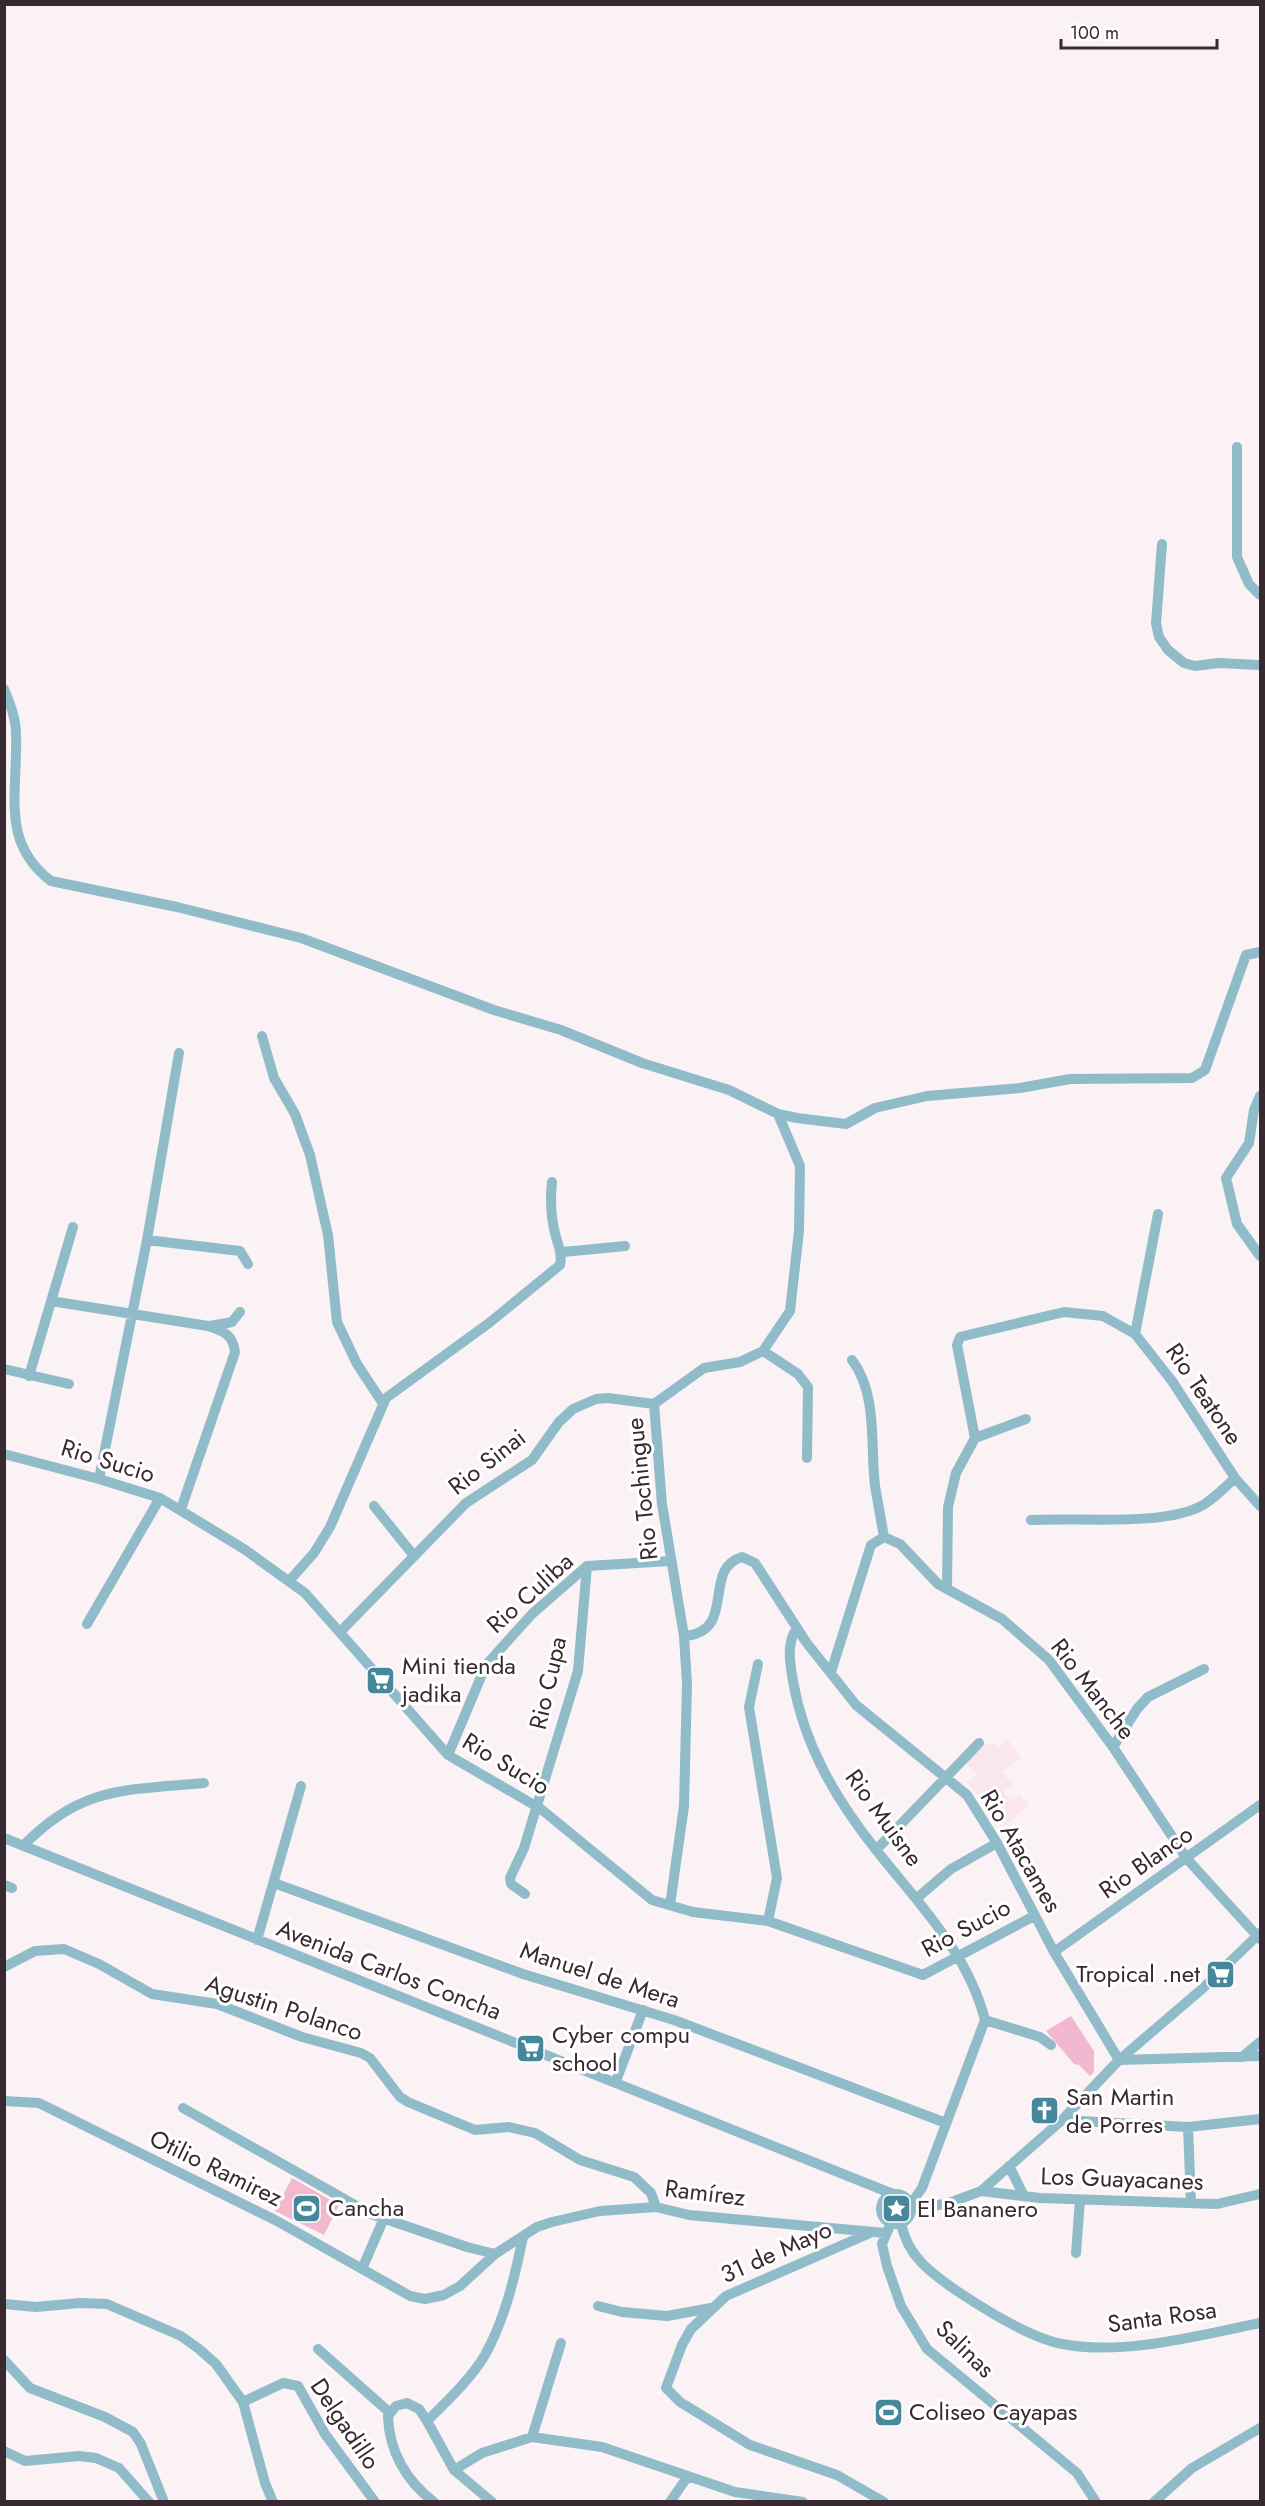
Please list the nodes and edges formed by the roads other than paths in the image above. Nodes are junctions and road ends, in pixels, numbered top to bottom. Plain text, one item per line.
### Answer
1 (1237, 447) dead end
2 (1162, 544) dead end
3 (1260, 595) edge
4 (1260, 665) edge
5 (4, 689) edge
6 (1260, 952) edge
7 (262, 1036) dead end
8 (179, 1053) dead end
9 (1260, 1096) edge
10 (778, 1114) junction
11 (552, 1182) dead end
12 (1158, 1215) dead end
13 (73, 1227) dead end
14 (147, 1240) junction
15 (625, 1246) dead end
16 (562, 1252) junction
17 (1260, 1256) edge
18 (248, 1264) dead end
19 (51, 1300) junction
20 (240, 1312) dead end
21 (131, 1315) junction
22 (208, 1326) junction
23 (1135, 1334) junction
24 (763, 1351) junction
25 (852, 1360) dead end
26 (4, 1369) edge
27 (29, 1376) junction
28 (69, 1384) dead end
29 (382, 1402) junction
30 (654, 1404) junction
31 (1026, 1419) dead end
32 (975, 1438) junction
33 (4, 1454) edge
34 (807, 1458) dead end
35 (1235, 1478) junction
36 (99, 1479) junction
37 (160, 1498) junction
38 (374, 1506) dead end
39 (1260, 1506) edge
40 (181, 1509) junction
41 (1031, 1520) dead end
42 (884, 1537) junction
43 (414, 1556) junction
44 (670, 1561) junction
45 (587, 1566) junction
46 (290, 1580) junction
47 (947, 1588) junction
48 (87, 1624) dead end
49 (797, 1628) junction
50 (340, 1632) junction
51 (684, 1636) junction
52 (759, 1664) dead end
53 (1204, 1669) dead end
54 (831, 1672) junction
55 (979, 1743) dead end
56 (1113, 1747) junction
57 (448, 1755) junction
58 (946, 1777) junction
59 (204, 1783) dead end
60 (301, 1786) dead end
61 (1260, 1805) edge
62 (536, 1807) junction
63 (4, 1838) edge
64 (997, 1843) junction
65 (23, 1846) junction
66 (876, 1850) junction
67 (1187, 1859) junction
68 (274, 1883) junction
69 (525, 1894) dead end
70 (917, 1898) junction
71 (670, 1905) junction
72 (1034, 1916) junction
73 (768, 1921) junction
74 (1260, 1936) edge
75 (257, 1940) junction
76 (1054, 1952) junction
77 (958, 1958) junction
78 (4, 1968) edge
79 (642, 2010) junction
80 (985, 2020) junction
81 (1260, 2042) edge
82 (1051, 2045) dead end
83 (1260, 2056) edge
84 (1242, 2057) junction
85 (1119, 2060) junction
86 (616, 2081) junction
87 (4, 2101) edge
88 (183, 2108) dead end
89 (1260, 2119) edge
90 (1062, 2120) junction
91 (946, 2123) junction
92 (1188, 2127) junction
93 (1009, 2166) junction
94 (981, 2191) junction
95 (893, 2194) junction
96 (1260, 2194) edge
97 (1024, 2196) junction
98 (1080, 2200) junction
99 (1191, 2203) junction
100 (656, 2207) junction
101 (911, 2207) junction
102 (384, 2218) junction
103 (896, 2223) junction
104 (872, 2232) junction
105 (885, 2233) junction
106 (524, 2236) junction
107 (1076, 2253) dead end
108 (495, 2254) junction
109 (362, 2270) junction
110 (4, 2304) edge
111 (598, 2306) dead end
112 (711, 2308) junction
113 (1260, 2323) edge
114 (561, 2343) dead end
115 (318, 2349) dead end
116 (4, 2360) edge
117 (243, 2402) junction
118 (389, 2412) junction
119 (427, 2421) junction
120 (1260, 2428) edge
121 (532, 2437) junction
122 (4, 2451) edge
123 (454, 2470) junction
124 (688, 2476) junction
125 (881, 2501) edge
126 (149, 2502) edge
127 (164, 2502) edge
128 (273, 2502) edge
129 (375, 2502) edge
130 (434, 2502) edge
131 (492, 2502) edge
132 (670, 2502) edge
133 (803, 2502) edge
134 (1096, 2502) edge
135 (1154, 2502) edge

1 - 3 street
2 - 4 street
5 - 10 street
6 - 10 street
7 - 29 street
8 - 14 street
9 - 17 street
10 - 24 street
11 - 16 street
12 - 23 street
13 - 19 street
14 - 18 street
14 - 21 street
15 - 16 street
16 - 29 street
19 - 21 street
19 - 27 street
20 - 22 street
21 - 22 street
21 - 36 street
22 - 40 street
23 - 32 street, Rio Teatone
23 - 35 street, Rio Teatone
24 - 30 street, Rio Tochingue
24 - 34 street
25 - 42 street
26 - 27 street
27 - 28 street
29 - 46 street
30 - 43 street, Rio Sinai
30 - 44 street, Rio Tochingue
31 - 32 street
32 - 47 street
33 - 36 street, Rio Sucio
35 - 39 street, Rio Teatone
35 - 41 street
36 - 37 street, Rio Sucio
37 - 40 street, Rio Sucio
37 - 48 street
38 - 43 street
40 - 46 street, Rio Sucio
42 - 47 street, Rio Manche
42 - 54 street
43 - 50 street, Rio Sinai
44 - 45 street, Rio Culiba
44 - 51 street, Rio Tochingue
45 - 57 street, Rio Culiba
45 - 62 street, Rio Cupa
46 - 50 street, Rio Sucio
47 - 56 street, Rio Manche
49 - 51 street, Rio Atacames
49 - 54 street, Rio Atacames
49 - 66 street, Rio Muisne
50 - 57 street, Rio Sucio
51 - 71 street, Rio Tochingue
52 - 73 street
53 - 56 street
54 - 58 street, Rio Atacames
55 - 58 street
56 - 67 street, Rio Manche
57 - 62 street, Rio Sucio
58 - 64 street, Rio Atacames
58 - 66 street
59 - 65 street
60 - 68 street
61 - 67 street, Rio Blanco
62 - 69 street, Rio Cupa
62 - 71 street, Rio Sucio
63 - 65 street, Avenida Carlos Concha
64 - 70 street
64 - 72 street, Rio Atacames
65 - 75 street, Avenida Carlos Concha
66 - 70 street, Rio Muisne
67 - 74 street, Rio Manche
67 - 76 street, Rio Blanco
68 - 75 street
68 - 79 street, Manuel de Mera
70 - 77 street, Rio Muisne
71 - 73 street, Rio Sucio
72 - 76 street, Rio Atacames
72 - 77 street, Rio Sucio
73 - 77 street, Rio Sucio
74 - 85 street
75 - 86 street, Avenida Carlos Concha
76 - 85 street, Rio Atacames
77 - 80 street, Rio Muisne
78 - 100 street, Agustin Polanco
79 - 86 street
79 - 91 street, Manuel de Mera
80 - 82 street
80 - 91 street
81 - 84 street
83 - 84 street
84 - 85 street
85 - 90 street
86 - 95 street, Avenida Carlos Concha
87 - 109 street, Otilio Ramirez
88 - 102 street
89 - 92 street
90 - 92 street
90 - 93 street
91 - 101 street
92 - 99 street
93 - 94 street
93 - 97 street
94 - 97 street, Los Guayacanes
94 - 101 street
95 - 101 street
95 - 103 street
96 - 99 street, Los Guayacanes
97 - 98 street, Los Guayacanes
98 - 99 street, Los Guayacanes
98 - 107 street
100 - 104 street, Ramírez
100 - 106 street, Ramírez
101 - 103 street
102 - 108 street
102 - 109 street
103 - 105 street
103 - 113 street, Santa Rosa
104 - 105 street, Ramírez
104 - 112 street, 31 de Mayo
105 - 134 street, Salinas
106 - 108 street, Otilio Ramirez
106 - 119 street
108 - 109 street, Otilio Ramirez
110 - 117 street
111 - 112 street
112 - 125 street, 31 de Mayo
114 - 121 street
115 - 118 street
116 - 127 street
117 - 128 street
117 - 129 street, Delgadillo
118 - 119 street
118 - 130 street
119 - 123 street
120 - 135 street
121 - 123 street
121 - 124 street
122 - 126 street
123 - 131 street
124 - 132 street
124 - 133 street

